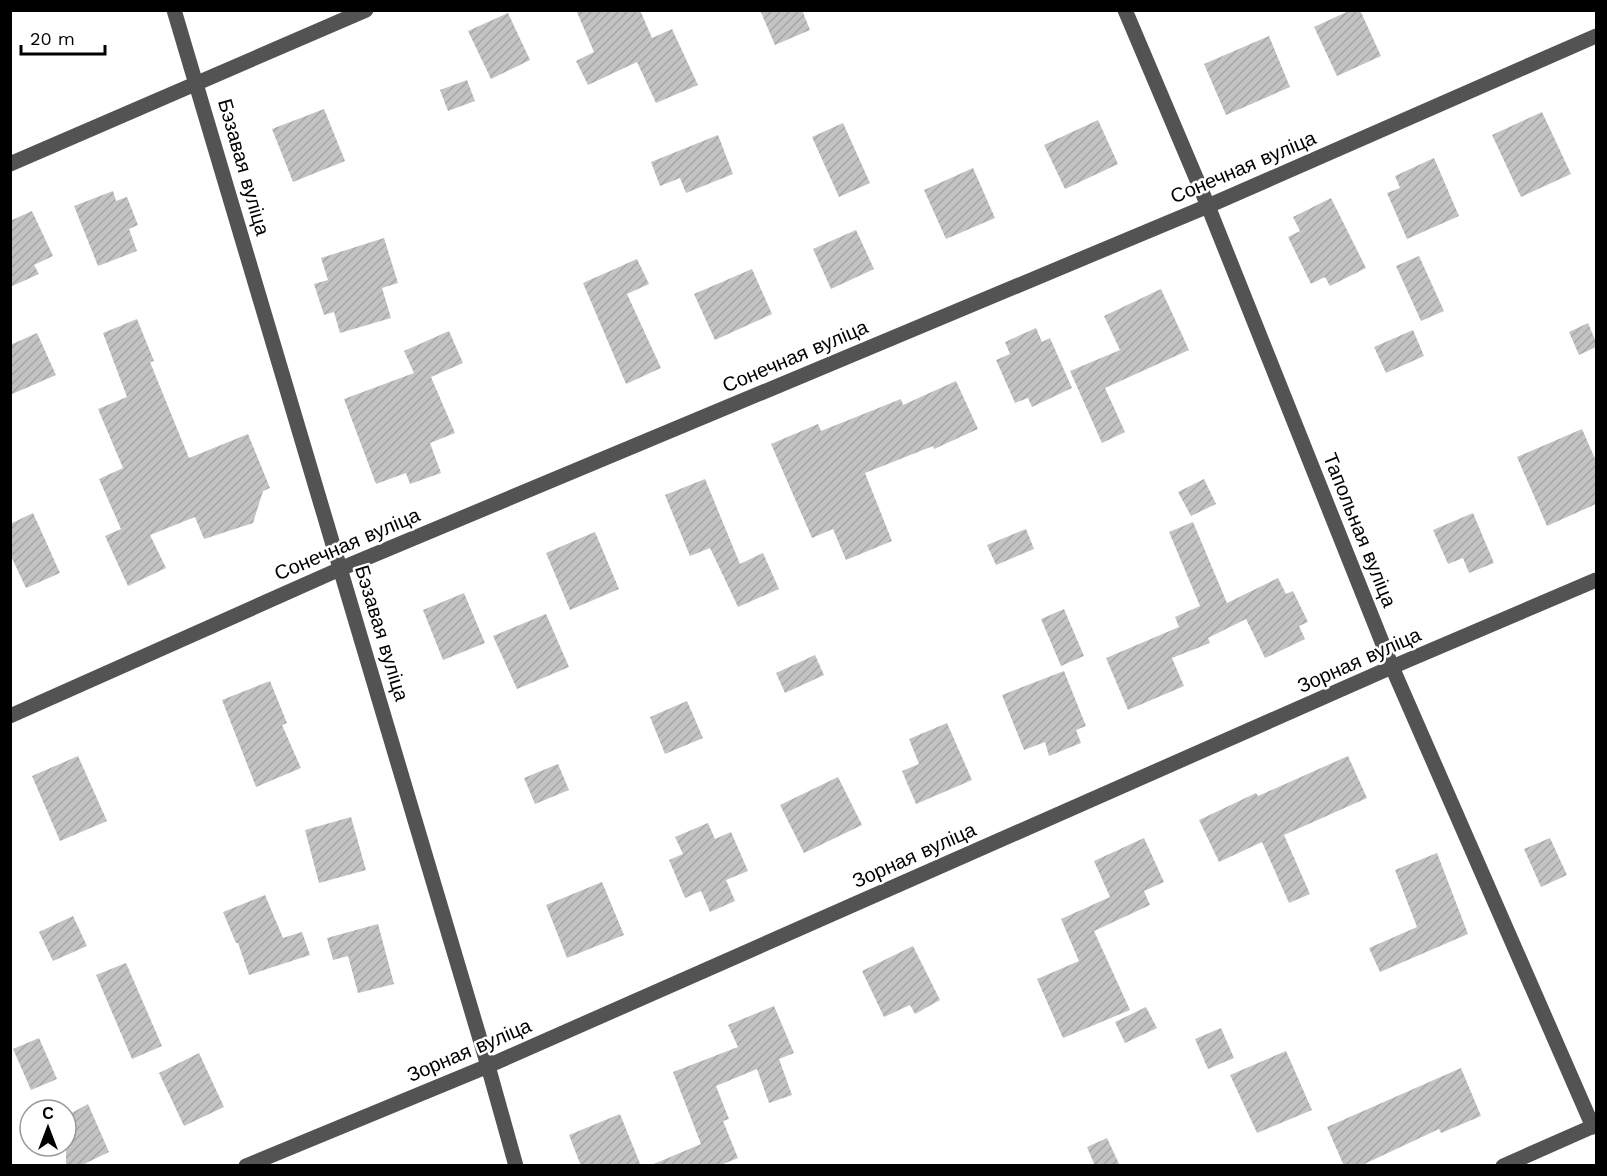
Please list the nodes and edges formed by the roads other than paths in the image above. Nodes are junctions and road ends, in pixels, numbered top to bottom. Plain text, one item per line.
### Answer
1 (174, 10) edge
2 (366, 10) edge
3 (1125, 10) edge
4 (1596, 36) edge
5 (197, 83) junction
6 (10, 164) edge
7 (1208, 206) junction
8 (340, 569) junction
9 (1596, 580) edge
10 (1392, 668) junction
11 (10, 716) edge
12 (488, 1066) junction
13 (1595, 1126) edge
14 (246, 1166) edge
15 (516, 1166) edge
16 (1503, 1166) edge

1 - 5 street, Бэзавая вуліца
2 - 5 street
3 - 7 street, Тапольная вуліца
4 - 7 street, Сонечная вуліца
5 - 6 street
5 - 8 street, Бэзавая вуліца
7 - 8 street, Сонечная вуліца
7 - 10 street, Тапольная вуліца
8 - 11 street, Сонечная вуліца
8 - 12 street, Бэзавая вуліца
9 - 10 street, Зорная вуліца
10 - 12 street, Зорная вуліца
10 - 13 street, Тапольная вуліца
12 - 14 street, Зорная вуліца
12 - 15 street, Бэзавая вуліца
13 - 16 street

